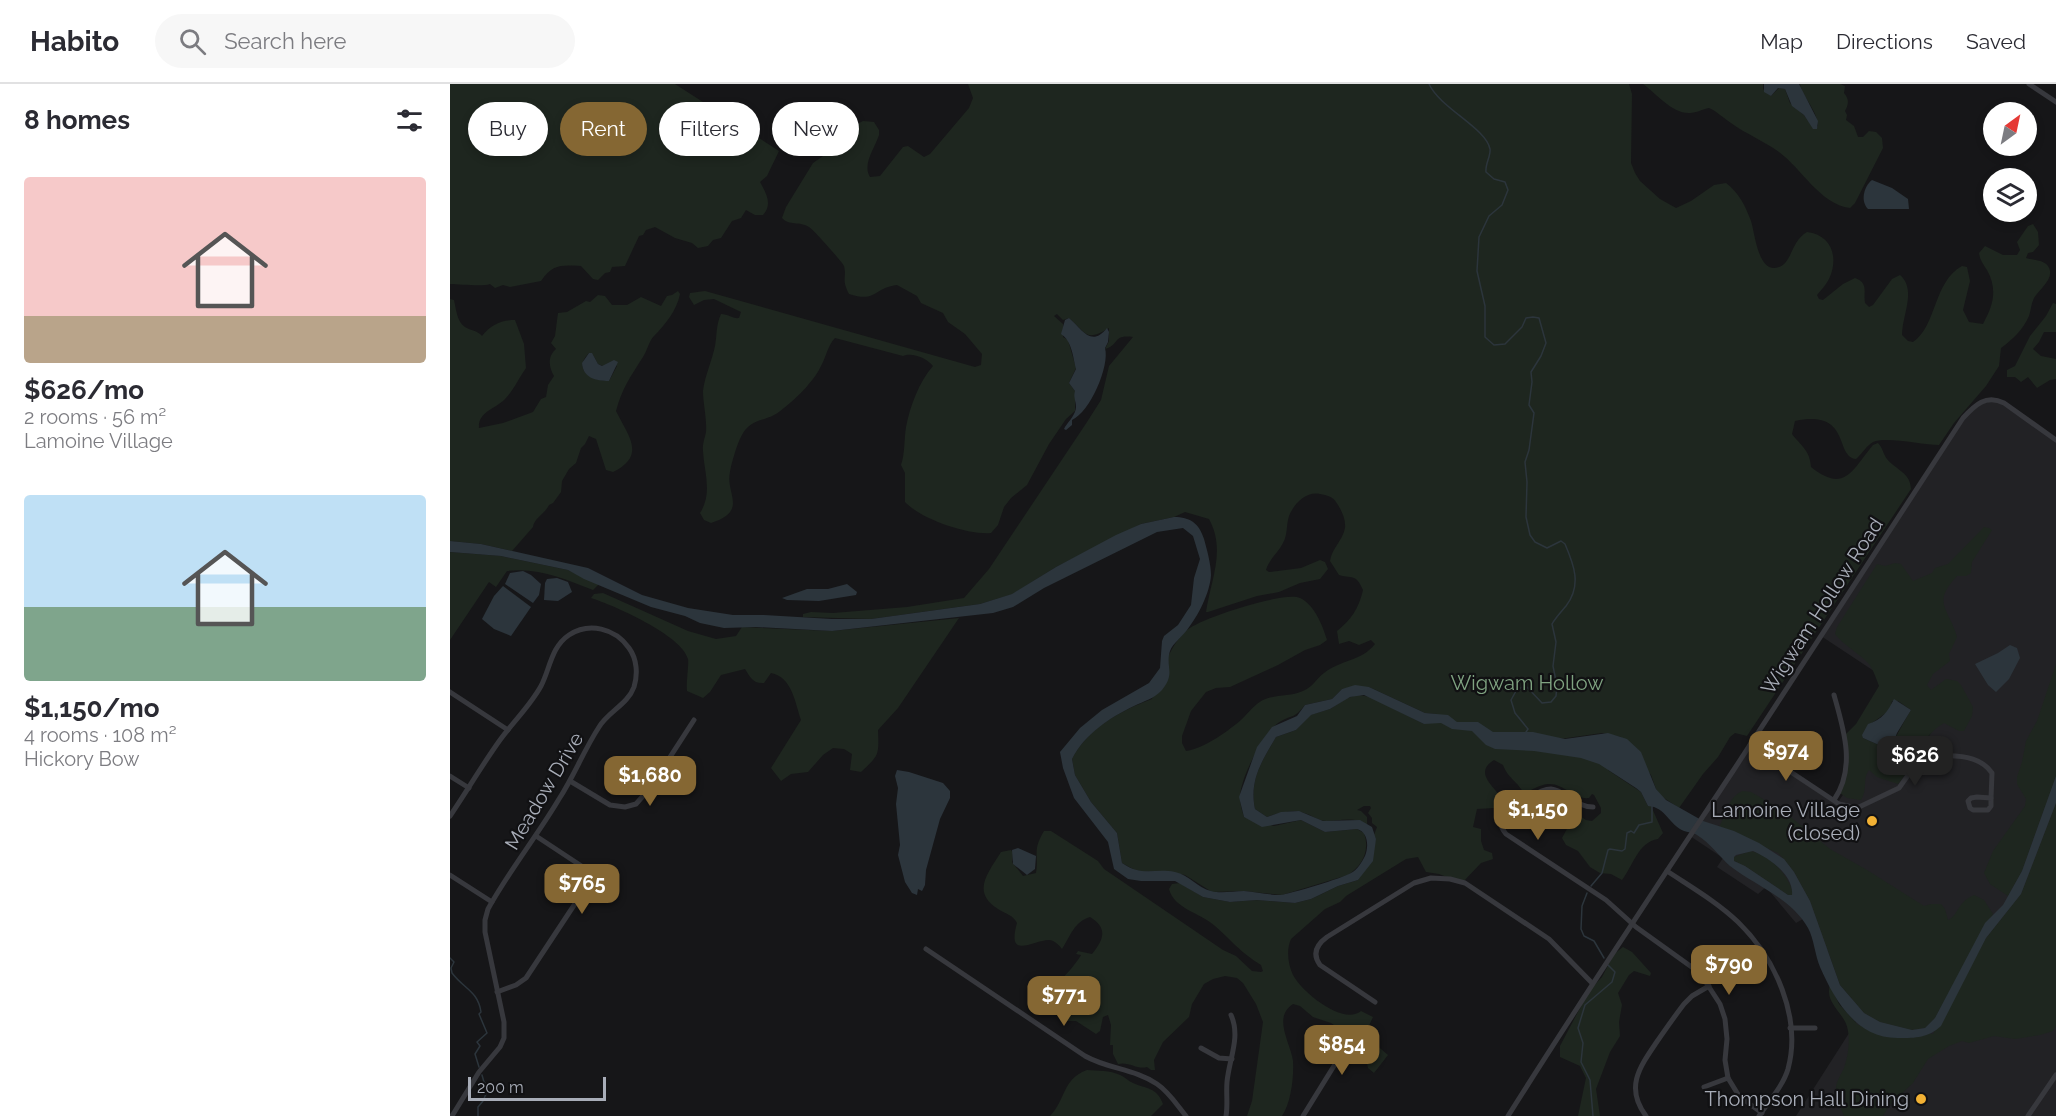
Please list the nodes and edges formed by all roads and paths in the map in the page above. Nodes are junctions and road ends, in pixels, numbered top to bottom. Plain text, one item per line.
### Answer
1 (2029, 84) edge
2 (2056, 102) edge
3 (2056, 440) edge
4 (450, 692) edge
5 (1834, 695) dead end
6 (694, 720) dead end
7 (508, 730) junction
8 (1750, 745) junction
9 (450, 776) edge
10 (570, 781) junction
11 (469, 788) junction
12 (1991, 798) dead end
13 (1834, 800) junction
14 (1593, 807) dead end
15 (450, 816) edge
16 (536, 836) junction
17 (1667, 871) junction
18 (450, 875) edge
19 (492, 902) junction
20 (1632, 923) junction
21 (926, 949) dead end
22 (1592, 984) junction
23 (1709, 986) junction
24 (497, 992) junction
25 (1375, 1002) dead end
26 (1231, 1015) dead end
27 (1790, 1028) junction
28 (1815, 1028) dead end
29 (1319, 1040) dead end
30 (1201, 1048) dead end
31 (1232, 1059) junction
32 (2056, 1075) edge
33 (1728, 1078) junction
34 (1704, 1087) dead end
35 (1760, 1114) edge
36 (452, 1116) edge
37 (1186, 1116) edge
38 (1226, 1116) edge
39 (1303, 1116) edge
40 (1508, 1116) edge
41 (1646, 1116) edge
42 (2028, 1116) edge

1 - 2 street
3 - 8 street, Wigwam Hollow Road
4 - 7 street
5 - 13 street
6 - 10 street
7 - 10 street, Meadow Drive
7 - 11 street, Meadow Drive
8 - 13 street
8 - 17 street, Wigwam Hollow Road
9 - 11 street
10 - 16 street, Meadow Drive
11 - 15 street, Meadow Drive
12 - 13 street
14 - 20 street
16 - 19 street, Meadow Drive
16 - 24 street
17 - 20 street, Wigwam Hollow Road
17 - 27 street
18 - 19 street
19 - 24 street, Meadow Drive
20 - 22 street, Wigwam Hollow Road
20 - 23 street
21 - 37 street
22 - 25 street
22 - 40 street, Wigwam Hollow Road
23 - 33 street
23 - 41 street
24 - 36 street, Meadow Drive
26 - 31 street
27 - 28 street
27 - 35 street
29 - 39 street
30 - 31 street
31 - 38 street
32 - 42 street
33 - 34 street
33 - 35 street

